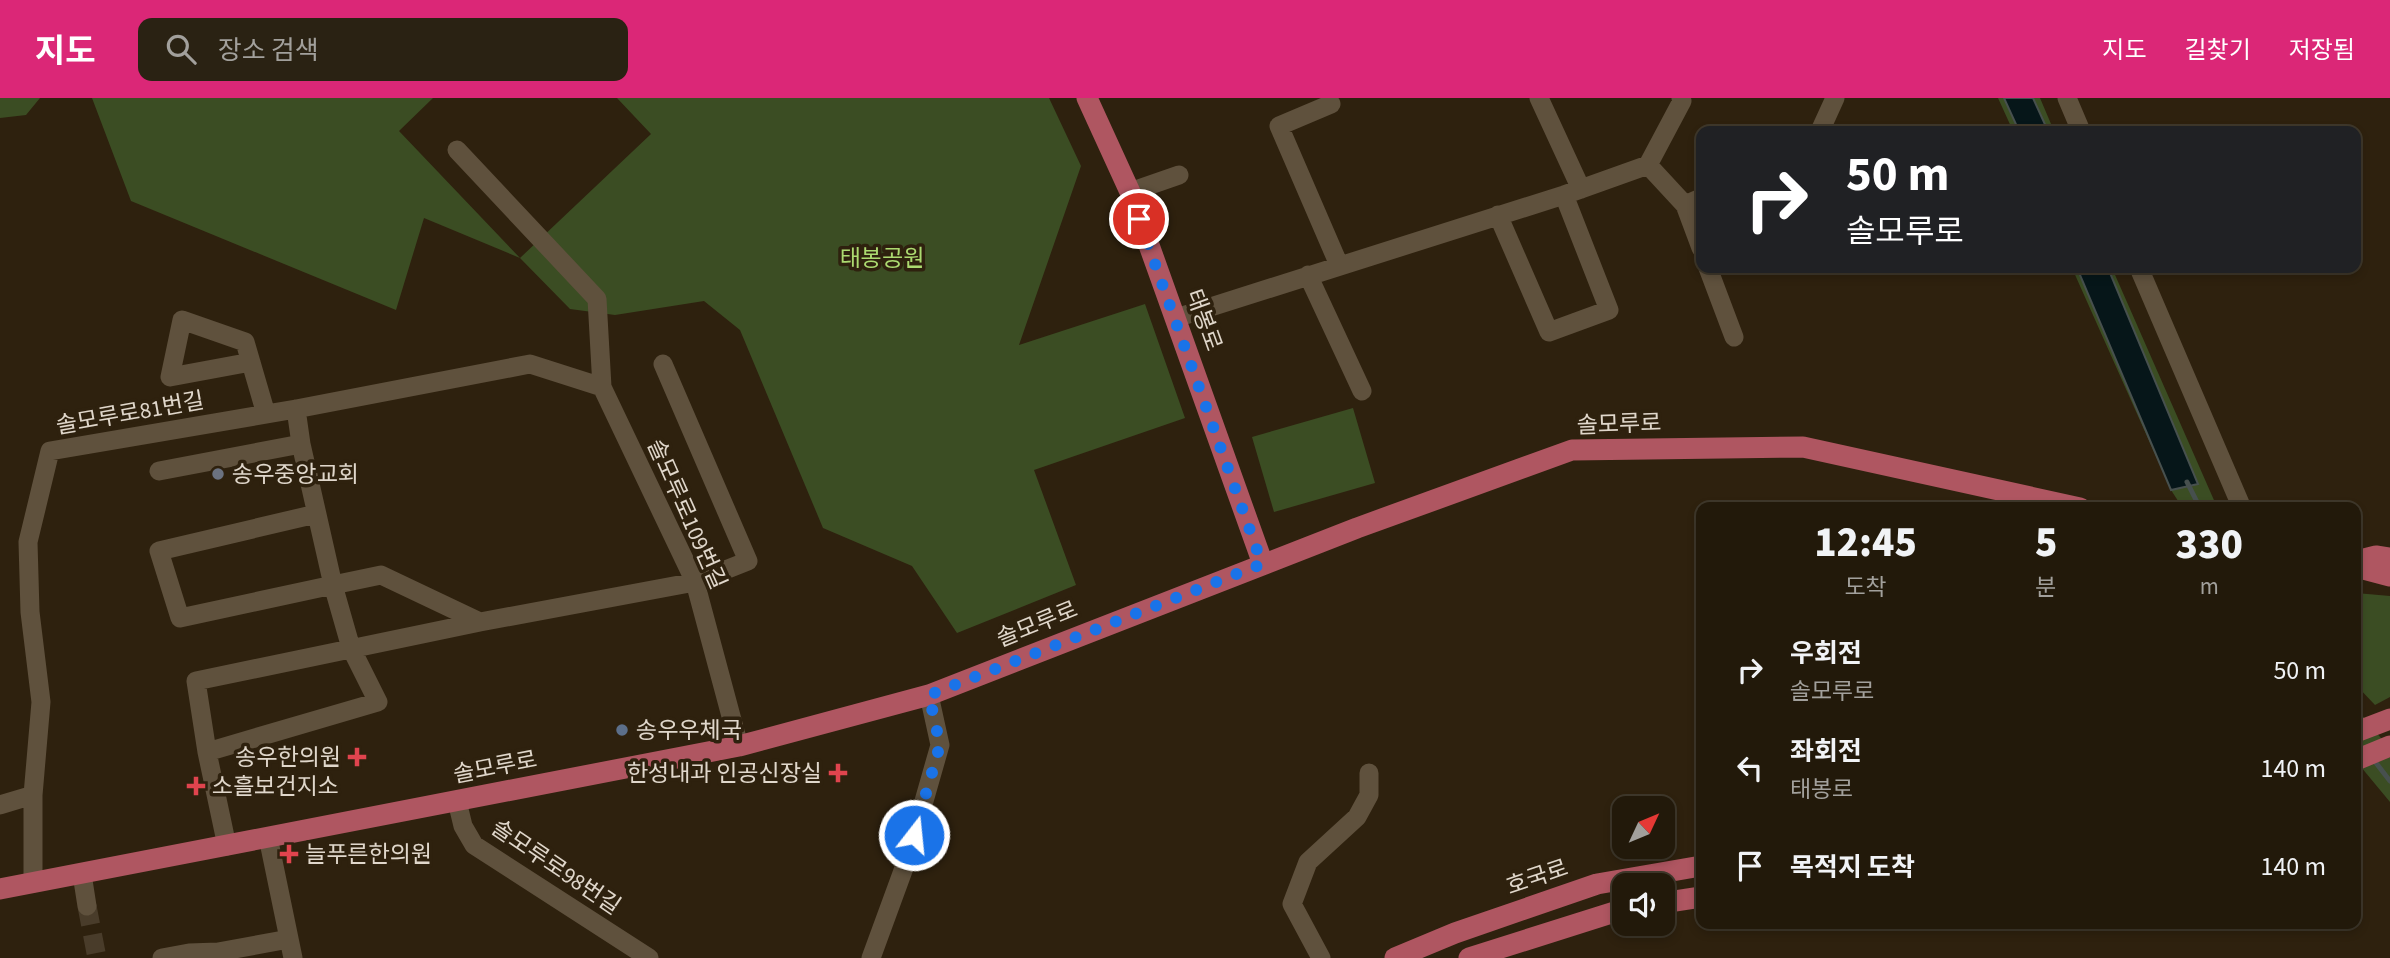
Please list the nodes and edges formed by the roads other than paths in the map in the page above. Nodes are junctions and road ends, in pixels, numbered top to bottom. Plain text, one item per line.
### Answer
1 (1087, 98) edge
2 (1539, 98) edge
3 (1681, 98) edge
4 (1835, 98) edge
5 (2067, 98) edge
6 (1331, 104) dead end
7 (1822, 126) edge
8 (2079, 126) edge
9 (457, 150) dead end
10 (1648, 165) junction
11 (1179, 175) dead end
12 (1130, 192) junction
13 (1573, 192) junction
14 (1693, 201) edge
15 (1498, 215) junction
16 (1696, 219) edge
17 (1339, 265) junction
18 (1710, 273) edge
19 (2141, 273) edge
20 (1308, 275) junction
21 (1176, 318) junction
22 (1734, 337) dead end
23 (251, 362) dead end
24 (663, 364) dead end
25 (603, 387) junction
26 (1362, 391) dead end
27 (296, 409) junction
28 (266, 414) junction
29 (301, 444) junction
30 (159, 471) dead end
31 (2053, 502) edge
32 (2239, 502) edge
33 (316, 514) junction
34 (2390, 558) edge
35 (2361, 560) edge
36 (1262, 564) junction
37 (2361, 569) edge
38 (2390, 576) edge
39 (695, 582) junction
40 (333, 585) junction
41 (480, 622) junction
42 (351, 648) junction
43 (929, 695) junction
44 (2390, 719) edge
45 (2361, 730) edge
46 (739, 746) junction
47 (2390, 746) edge
48 (207, 752) junction
49 (2361, 758) edge
50 (1369, 773) dead end
51 (33, 795) junction
52 (457, 802) junction
53 (0, 805) edge
54 (268, 837) junction
55 (227, 846) junction
56 (1696, 867) edge
57 (82, 874) junction
58 (33, 883) junction
59 (0, 889) edge
60 (1696, 898) edge
61 (1675, 901) edge
62 (87, 906) tunnel mouth
63 (1612, 913) edge
64 (291, 948) edge
65 (216, 955) edge
66 (162, 958) edge
67 (649, 958) edge
68 (871, 958) edge
69 (1321, 958) edge
70 (1395, 958) edge
71 (1469, 958) edge

1 - 12 main road, 태봉로
2 - 13 street
3 - 10 street
4 - 7 street
5 - 8 street
6 - 17 street
9 - 25 street
10 - 13 street
10 - 14 street
11 - 12 street
12 - 21 main road, 태봉로
13 - 15 street
13 - 15 street
14 - 16 street
15 - 17 street
17 - 20 street
18 - 22 street
19 - 32 street
20 - 21 street
20 - 26 street
21 - 36 main road, 태봉로
23 - 28 street
24 - 39 street
25 - 27 street, 솔모루로81번길
25 - 39 street, 솔모루로109번길
27 - 28 street, 솔모루로81번길
27 - 29 street
28 - 51 street, 솔모루로81번길
29 - 30 street
29 - 33 street
31 - 36 main road, 솔모루로
33 - 40 street
33 - 40 street
34 - 35 main road
36 - 43 main road, 솔모루로
37 - 38 main road
39 - 41 street
39 - 46 street, 솔모루로109번길
40 - 41 street
40 - 42 street
41 - 42 street
42 - 48 street
42 - 48 street
43 - 46 main road, 솔모루로
43 - 68 street
44 - 45 main road
46 - 52 main road, 솔모루로
47 - 49 main road
48 - 55 street
50 - 69 street
51 - 53 street
51 - 58 street, 솔모루로81번길
52 - 54 main road, 솔모루로
52 - 67 street, 솔모루로98번길
54 - 55 main road, 솔모루로
54 - 64 street
55 - 57 main road, 솔모루로
56 - 70 main road, 호국로
57 - 58 main road, 솔모루로
57 - 62 street
58 - 59 main road, 솔모루로
60 - 61 main road
63 - 71 main road
64 - 65 street
65 - 66 street

